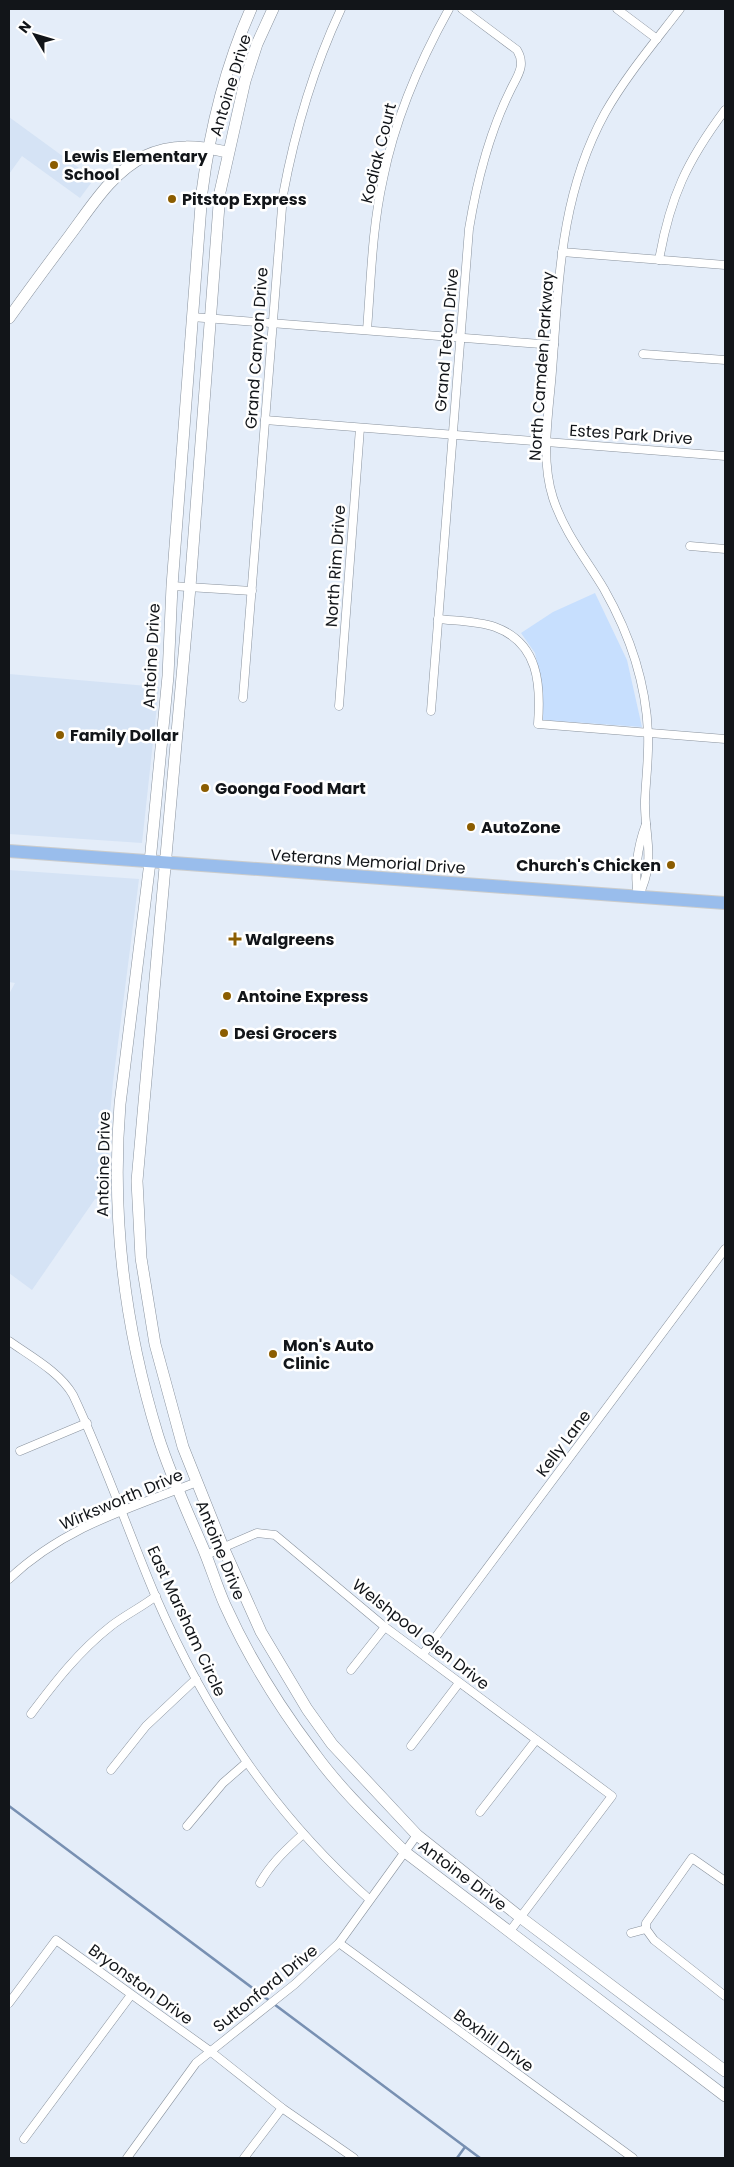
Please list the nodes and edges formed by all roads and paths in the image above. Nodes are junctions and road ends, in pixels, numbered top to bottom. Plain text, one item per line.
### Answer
1 (251, 9) edge
2 (273, 9) edge
3 (341, 9) edge
4 (448, 9) edge
5 (462, 9) edge
6 (618, 9) edge
7 (680, 9) edge
8 (657, 39) junction
9 (725, 110) edge
10 (207, 148) junction
11 (227, 152) junction
12 (562, 252) junction
13 (659, 260) junction
14 (725, 265) edge
15 (192, 317) junction
16 (9, 318) edge
17 (210, 318) junction
18 (272, 323) junction
19 (367, 330) junction
20 (460, 337) junction
21 (554, 344) junction
22 (643, 354) dead end
23 (725, 360) edge
24 (264, 420) junction
25 (360, 428) junction
26 (453, 434) junction
27 (547, 442) junction
28 (725, 456) edge
29 (690, 546) dead end
30 (725, 549) edge
31 (172, 586) junction
32 (190, 587) junction
33 (252, 591) junction
34 (438, 619) junction
35 (166, 696) junction
36 (181, 697) junction
37 (243, 698) dead end
38 (338, 706) dead end
39 (431, 711) dead end
40 (648, 732) junction
41 (725, 739) edge
42 (646, 824) junction
43 (9, 851) edge
44 (150, 862) junction
45 (167, 863) junction
46 (638, 897) junction
47 (725, 903) edge
48 (725, 1249) edge
49 (9, 1340) edge
50 (86, 1423) junction
51 (20, 1451) dead end
52 (197, 1482) junction
53 (178, 1489) junction
54 (121, 1510) junction
55 (223, 1547) junction
56 (206, 1555) junction
57 (9, 1579) edge
58 (156, 1596) junction
59 (385, 1627) junction
60 (423, 1654) junction
61 (351, 1670) dead end
62 (196, 1679) junction
63 (459, 1683) junction
64 (307, 1709) junction
65 (31, 1714) dead end
66 (290, 1720) junction
67 (536, 1740) junction
68 (411, 1746) dead end
69 (246, 1762) junction
70 (111, 1770) dead end
71 (480, 1812) dead end
72 (187, 1826) dead end
73 (302, 1835) junction
74 (417, 1835) junction
75 (405, 1852) junction
76 (725, 1881) edge
77 (260, 1883) dead end
78 (369, 1899) junction
79 (520, 1917) junction
80 (646, 1929) junction
81 (510, 1931) junction
82 (631, 1933) dead end
83 (339, 1943) junction
84 (131, 1995) junction
85 (725, 1996) edge
86 (9, 2002) edge
87 (634, 2004) junction
88 (623, 2019) junction
89 (210, 2051) junction
90 (725, 2071) edge
91 (725, 2096) edge
92 (282, 2108) junction
93 (24, 2139) dead end
94 (127, 2158) edge
95 (244, 2158) edge
96 (354, 2158) edge
97 (633, 2158) edge

1 - 10 main road, Antoine Drive
2 - 11 main road, Antoine Drive
3 - 18 street, Grand Canyon Drive
4 - 19 street, Kodiak Court
5 - 20 street, Grand Teton Drive
6 - 8 street
7 - 8 street, North Camden Parkway
8 - 12 street, North Camden Parkway
9 - 13 street
10 - 11 main road
10 - 15 main road, Antoine Drive
10 - 16 main road
11 - 17 main road, Antoine Drive
12 - 13 street
12 - 21 street, North Camden Parkway
13 - 14 street
15 - 17 street
15 - 31 main road, Antoine Drive
17 - 18 street
17 - 32 main road, Antoine Drive
18 - 19 street
18 - 24 street, Grand Canyon Drive
19 - 20 street
20 - 21 street
20 - 26 street, Grand Teton Drive
21 - 27 street, North Camden Parkway
22 - 23 street
24 - 25 street, Estes Park Drive
24 - 33 street, Grand Canyon Drive
25 - 26 street, Estes Park Drive
25 - 38 street, North Rim Drive
26 - 27 street, Estes Park Drive
26 - 34 street, Grand Teton Drive
27 - 28 street, Estes Park Drive
27 - 40 street, North Camden Parkway
29 - 30 street
31 - 32 street
31 - 35 main road, Antoine Drive
32 - 33 street
32 - 36 main road, Antoine Drive
33 - 37 street, Grand Canyon Drive
34 - 39 street, Grand Teton Drive
34 - 40 street
35 - 36 main road
35 - 44 main road, Antoine Drive
36 - 45 main road, Antoine Drive
40 - 41 street
40 - 42 street, North Camden Parkway
42 - 46 street, North Camden Parkway
42 - 46 street, North Camden Parkway
43 - 44 main road, Veterans Memorial Drive
44 - 45 main road, Veterans Memorial Drive
44 - 53 main road, Antoine Drive
45 - 46 main road, Veterans Memorial Drive
45 - 52 main road, Antoine Drive
46 - 47 main road, Veterans Memorial Drive
48 - 60 street, Kelly Lane
49 - 50 street, East Marsham Circle
50 - 51 street
50 - 54 street, East Marsham Circle
52 - 53 street, Wirksworth Drive
52 - 55 main road, Antoine Drive
53 - 54 street, Wirksworth Drive
53 - 56 main road, Antoine Drive
54 - 57 street, Wirksworth Drive
54 - 58 street, East Marsham Circle
55 - 56 street, Welshpool Glen Drive
55 - 59 street, Welshpool Glen Drive
55 - 64 main road, Antoine Drive
56 - 66 main road, Antoine Drive
58 - 62 street, East Marsham Circle
58 - 65 street
59 - 60 street, Welshpool Glen Drive
59 - 61 street
60 - 63 street, Welshpool Glen Drive
62 - 69 street, East Marsham Circle
62 - 70 street
63 - 67 street, Welshpool Glen Drive
63 - 68 street
64 - 66 main road
64 - 74 main road, Antoine Drive
66 - 75 main road, Antoine Drive
67 - 71 street
67 - 79 street, Welshpool Glen Drive
69 - 72 street
69 - 73 street, East Marsham Circle
73 - 77 street
73 - 78 street, East Marsham Circle
74 - 75 street, Suttonford Drive
74 - 79 main road, Antoine Drive
75 - 78 street, Suttonford Drive
75 - 81 main road, Antoine Drive
76 - 80 street
78 - 83 street, Suttonford Drive
79 - 81 street
79 - 87 main road, Antoine Drive
80 - 82 street
80 - 85 street
81 - 88 main road, Antoine Drive
83 - 89 street, Suttonford Drive
83 - 97 street, Boxhill Drive
84 - 86 street, Bryonston Drive
84 - 89 street, Bryonston Drive
84 - 93 street
87 - 88 main road
87 - 90 main road, Antoine Drive
88 - 91 main road, Antoine Drive
89 - 92 street, Bryonston Drive
89 - 94 street, Suttonford Drive
92 - 95 street
92 - 96 street, Bryonston Drive

